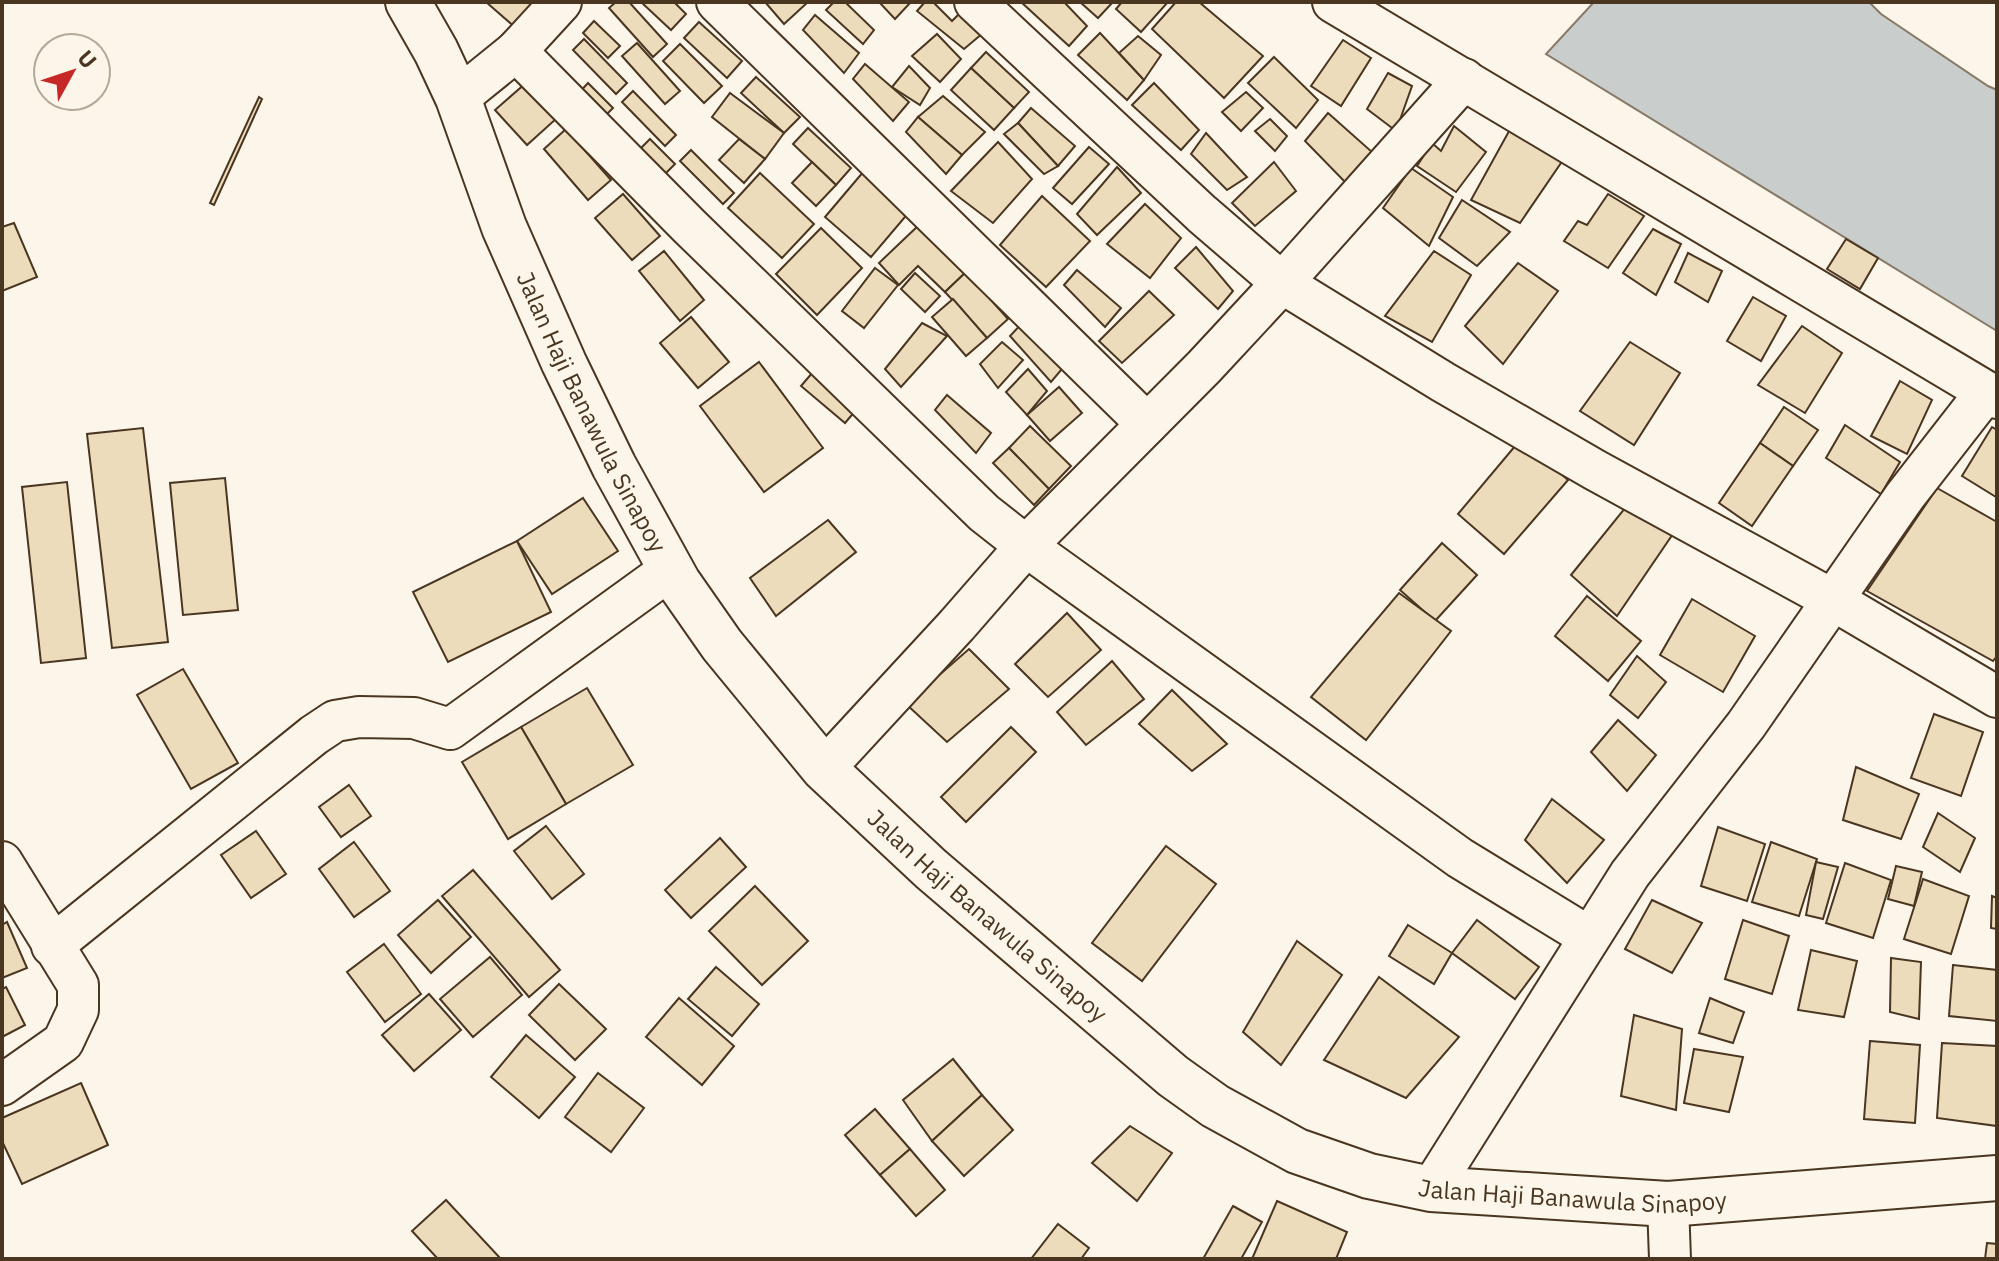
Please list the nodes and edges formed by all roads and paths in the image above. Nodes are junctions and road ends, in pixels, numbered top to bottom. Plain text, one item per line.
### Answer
1 (408, 2) edge
2 (561, 2) edge
3 (717, 2) edge
4 (975, 2) edge
5 (1333, 2) edge
6 (516, 51) junction
7 (1464, 79) junction
8 (458, 98) junction
9 (1282, 283) junction
10 (1991, 395) edge
11 (1147, 424) junction
12 (1026, 546) junction
13 (671, 569) junction
14 (1833, 600) junction
15 (1997, 697) edge
16 (824, 769) junction
17 (2, 862) edge
18 (1589, 937) junction
19 (52, 946) junction
20 (2, 1085) edge
21 (1997, 1178) edge
22 (1431, 1189) junction
23 (1668, 1204) junction
24 (1670, 1259) edge

1 - 8 highway, Jalan Haji Banawula Sinapoy
2 - 6 street
3 - 11 street
4 - 9 street
5 - 7 street
6 - 8 street
6 - 12 street
7 - 9 street
7 - 10 street
8 - 13 highway, Jalan Haji Banawula Sinapoy
9 - 11 street
9 - 14 street
10 - 14 street
11 - 12 street
12 - 16 street
12 - 18 street
13 - 16 highway, Jalan Haji Banawula Sinapoy
13 - 19 street
14 - 15 street
14 - 18 street
16 - 22 highway, Jalan Haji Banawula Sinapoy
17 - 19 street
18 - 22 street
19 - 20 street
21 - 23 highway, Jalan Haji Banawula Sinapoy
22 - 23 highway, Jalan Haji Banawula Sinapoy
23 - 24 street

